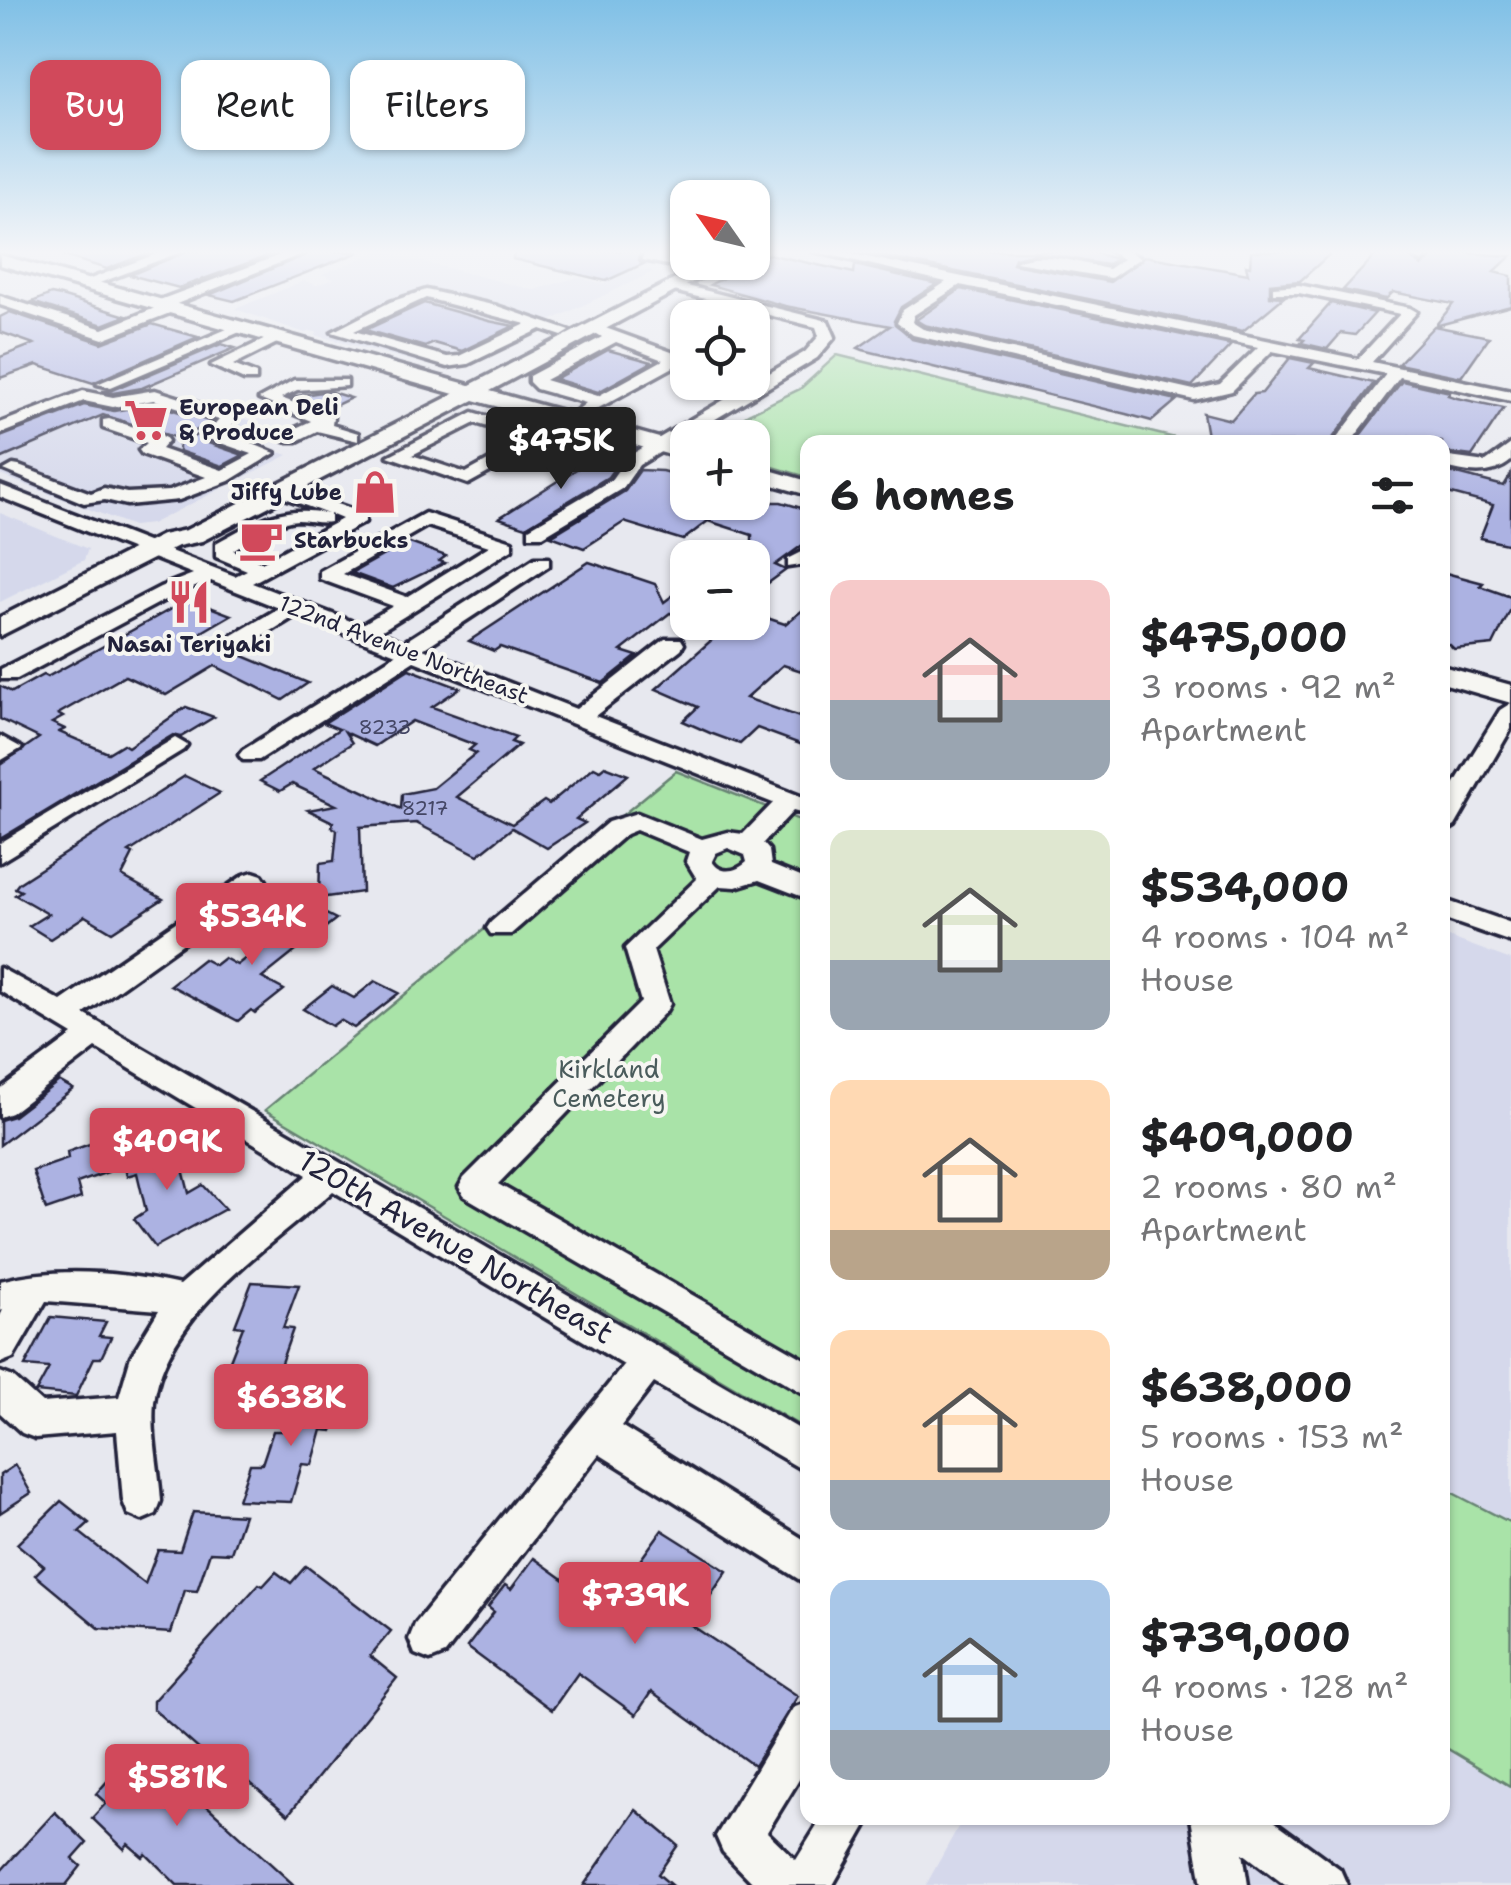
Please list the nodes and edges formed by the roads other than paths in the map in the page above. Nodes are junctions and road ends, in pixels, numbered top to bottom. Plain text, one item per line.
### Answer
1 (216, 339) edge
2 (278, 339) edge
3 (283, 339) edge
4 (323, 339) edge
5 (365, 339) edge
6 (507, 339) edge
7 (547, 339) edge
8 (583, 339) edge
9 (591, 339) edge
10 (627, 339) edge
11 (825, 339) edge
12 (948, 339) edge
13 (1239, 339) edge
14 (1385, 339) edge
15 (1268, 345) junction
16 (306, 346) junction
17 (341, 356) junction
18 (670, 356) edge
19 (1362, 364) junction
20 (670, 367) edge
21 (307, 372) dead end
22 (1396, 372) junction
23 (770, 375) edge
24 (250, 377) dead end
25 (341, 383) dead end
26 (105, 384) dead end
27 (461, 390) junction
28 (1511, 396) edge
29 (728, 400) edge
30 (600, 402) junction
31 (572, 420) junction
32 (327, 421) dead end
33 (109, 424) dead end
34 (0, 429) edge
35 (1347, 435) edge
36 (291, 437) dead end
37 (352, 437) junction
38 (542, 438) junction
39 (661, 445) junction
40 (670, 448) edge
41 (1511, 449) edge
42 (176, 460) junction
43 (1450, 463) edge
44 (13, 470) dead end
45 (153, 471) dead end
46 (223, 477) junction
47 (770, 477) edge
48 (800, 486) edge
49 (64, 489) junction
50 (0, 491) edge
51 (283, 491) junction
52 (33, 503) junction
53 (343, 525) junction
54 (536, 532) dead end
55 (162, 544) junction
56 (542, 562) dead end
57 (262, 569) junction
58 (212, 574) junction
59 (237, 583) junction
60 (409, 605) junction
61 (294, 608) junction
62 (0, 628) edge
63 (362, 634) junction
64 (236, 643) dead end
65 (672, 644) dead end
66 (408, 652) junction
67 (8, 674) dead end
68 (1450, 678) edge
69 (1510, 711) edge
70 (580, 717) junction
71 (0, 743) edge
72 (175, 745) dead end
73 (0, 754) edge
74 (250, 754) dead end
75 (798, 804) edge
76 (1450, 812) edge
77 (0, 854) edge
78 (753, 856) junction
79 (709, 863) junction
80 (253, 881) dead end
81 (800, 885) edge
82 (1450, 911) edge
83 (501, 928) dead end
84 (1511, 933) edge
85 (0, 978) edge
86 (62, 1015) junction
87 (94, 1034) junction
88 (0, 1104) edge
89 (330, 1174) junction
90 (37, 1286) junction
91 (0, 1296) edge
92 (185, 1300) junction
93 (0, 1347) edge
94 (650, 1360) junction
95 (800, 1375) edge
96 (0, 1389) edge
97 (136, 1412) junction
98 (595, 1430) junction
99 (800, 1451) edge
100 (142, 1500) dead end
101 (800, 1560) edge
102 (430, 1638) dead end
103 (800, 1736) edge
104 (844, 1825) edge
105 (1215, 1825) edge
106 (1242, 1825) edge
107 (787, 1885) edge
108 (807, 1885) edge
109 (1224, 1885) edge
110 (1324, 1885) edge

1 - 26 street
2 - 24 street
3 - 16 main road
4 - 16 street
5 - 6 street
7 - 27 main road
8 - 27 main road
9 - 30 street
10 - 18 street
11 - 23 street
12 - 15 street
13 - 15 street
14 - 19 street
15 - 19 street
16 - 17 main road
17 - 21 street
17 - 27 main road
19 - 22 street
20 - 30 street
22 - 28 street
22 - 35 street
25 - 32 street
27 - 31 main road
27 - 37 main road
27 - 51 main road
29 - 39 street
30 - 31 street
31 - 38 street
31 - 39 main road
33 - 42 street
34 - 46 street
36 - 37 street
37 - 55 main road
38 - 38 street
39 - 40 main road
39 - 54 street
41 - 43 street
42 - 45 street
42 - 46 street
44 - 49 street
46 - 49 street
47 - 48 main road
49 - 52 street
50 - 52 street, 122nd Avenue Northeast
51 - 53 street
51 - 55 main road
52 - 55 street, 122nd Avenue Northeast
53 - 57 street
53 - 57 street
55 - 58 street, 122nd Avenue Northeast
55 - 62 main road
56 - 66 street
57 - 59 street
58 - 59 street, 122nd Avenue Northeast
58 - 67 street
59 - 61 street, 122nd Avenue Northeast
60 - 60 street
60 - 63 street
61 - 63 street, 122nd Avenue Northeast
61 - 64 street
63 - 66 street, 122nd Avenue Northeast
65 - 70 street
66 - 70 street, 122nd Avenue Northeast
66 - 74 street
68 - 69 main road
69 - 76 street
70 - 75 street, 122nd Avenue Northeast
71 - 73 street
72 - 77 street
75 - 78 street
78 - 79 street
78 - 79 street
78 - 81 street
79 - 83 street
79 - 95 street
80 - 86 street
82 - 84 street
85 - 86 street, 120th Avenue Northeast
86 - 87 street, 120th Avenue Northeast
87 - 88 street
87 - 89 street, 120th Avenue Northeast
89 - 92 street
89 - 94 street, 120th Avenue Northeast
90 - 91 street
90 - 92 street
90 - 93 street
92 - 97 street
94 - 98 street
94 - 99 street, 120th Avenue Northeast
96 - 97 street
97 - 100 street
98 - 101 street
98 - 102 street
103 - 107 street
104 - 108 street
105 - 109 street
106 - 110 street

